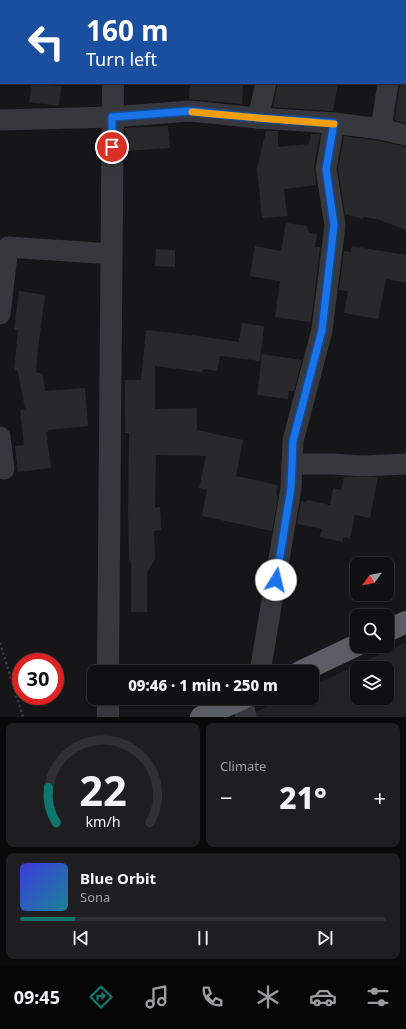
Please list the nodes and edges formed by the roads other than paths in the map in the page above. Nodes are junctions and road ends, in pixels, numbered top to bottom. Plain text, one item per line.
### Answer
1 (113, 84) edge
2 (266, 84) edge
3 (388, 84) edge
4 (112, 117) junction
5 (258, 118) junction
6 (0, 120) edge
7 (334, 123) junction
8 (381, 129) junction
9 (406, 135) edge
10 (112, 254) junction
11 (0, 314) edge
12 (0, 437) edge
13 (292, 464) junction
14 (406, 464) edge
15 (4, 469) dead end
16 (406, 622) edge
17 (394, 628) edge
18 (350, 648) edge
19 (108, 665) edge
20 (261, 665) edge
21 (315, 665) edge
22 (108, 705) edge
23 (244, 705) edge
24 (108, 717) edge
25 (201, 717) edge

1 - 4 street
2 - 5 street
3 - 8 street
4 - 5 street
4 - 6 street
4 - 10 street
5 - 7 street
7 - 8 street
7 - 13 street
8 - 9 street
10 - 11 street
10 - 19 street
12 - 15 street
13 - 14 street
13 - 20 street
16 - 17 highway
18 - 21 highway
22 - 24 street
23 - 25 highway

